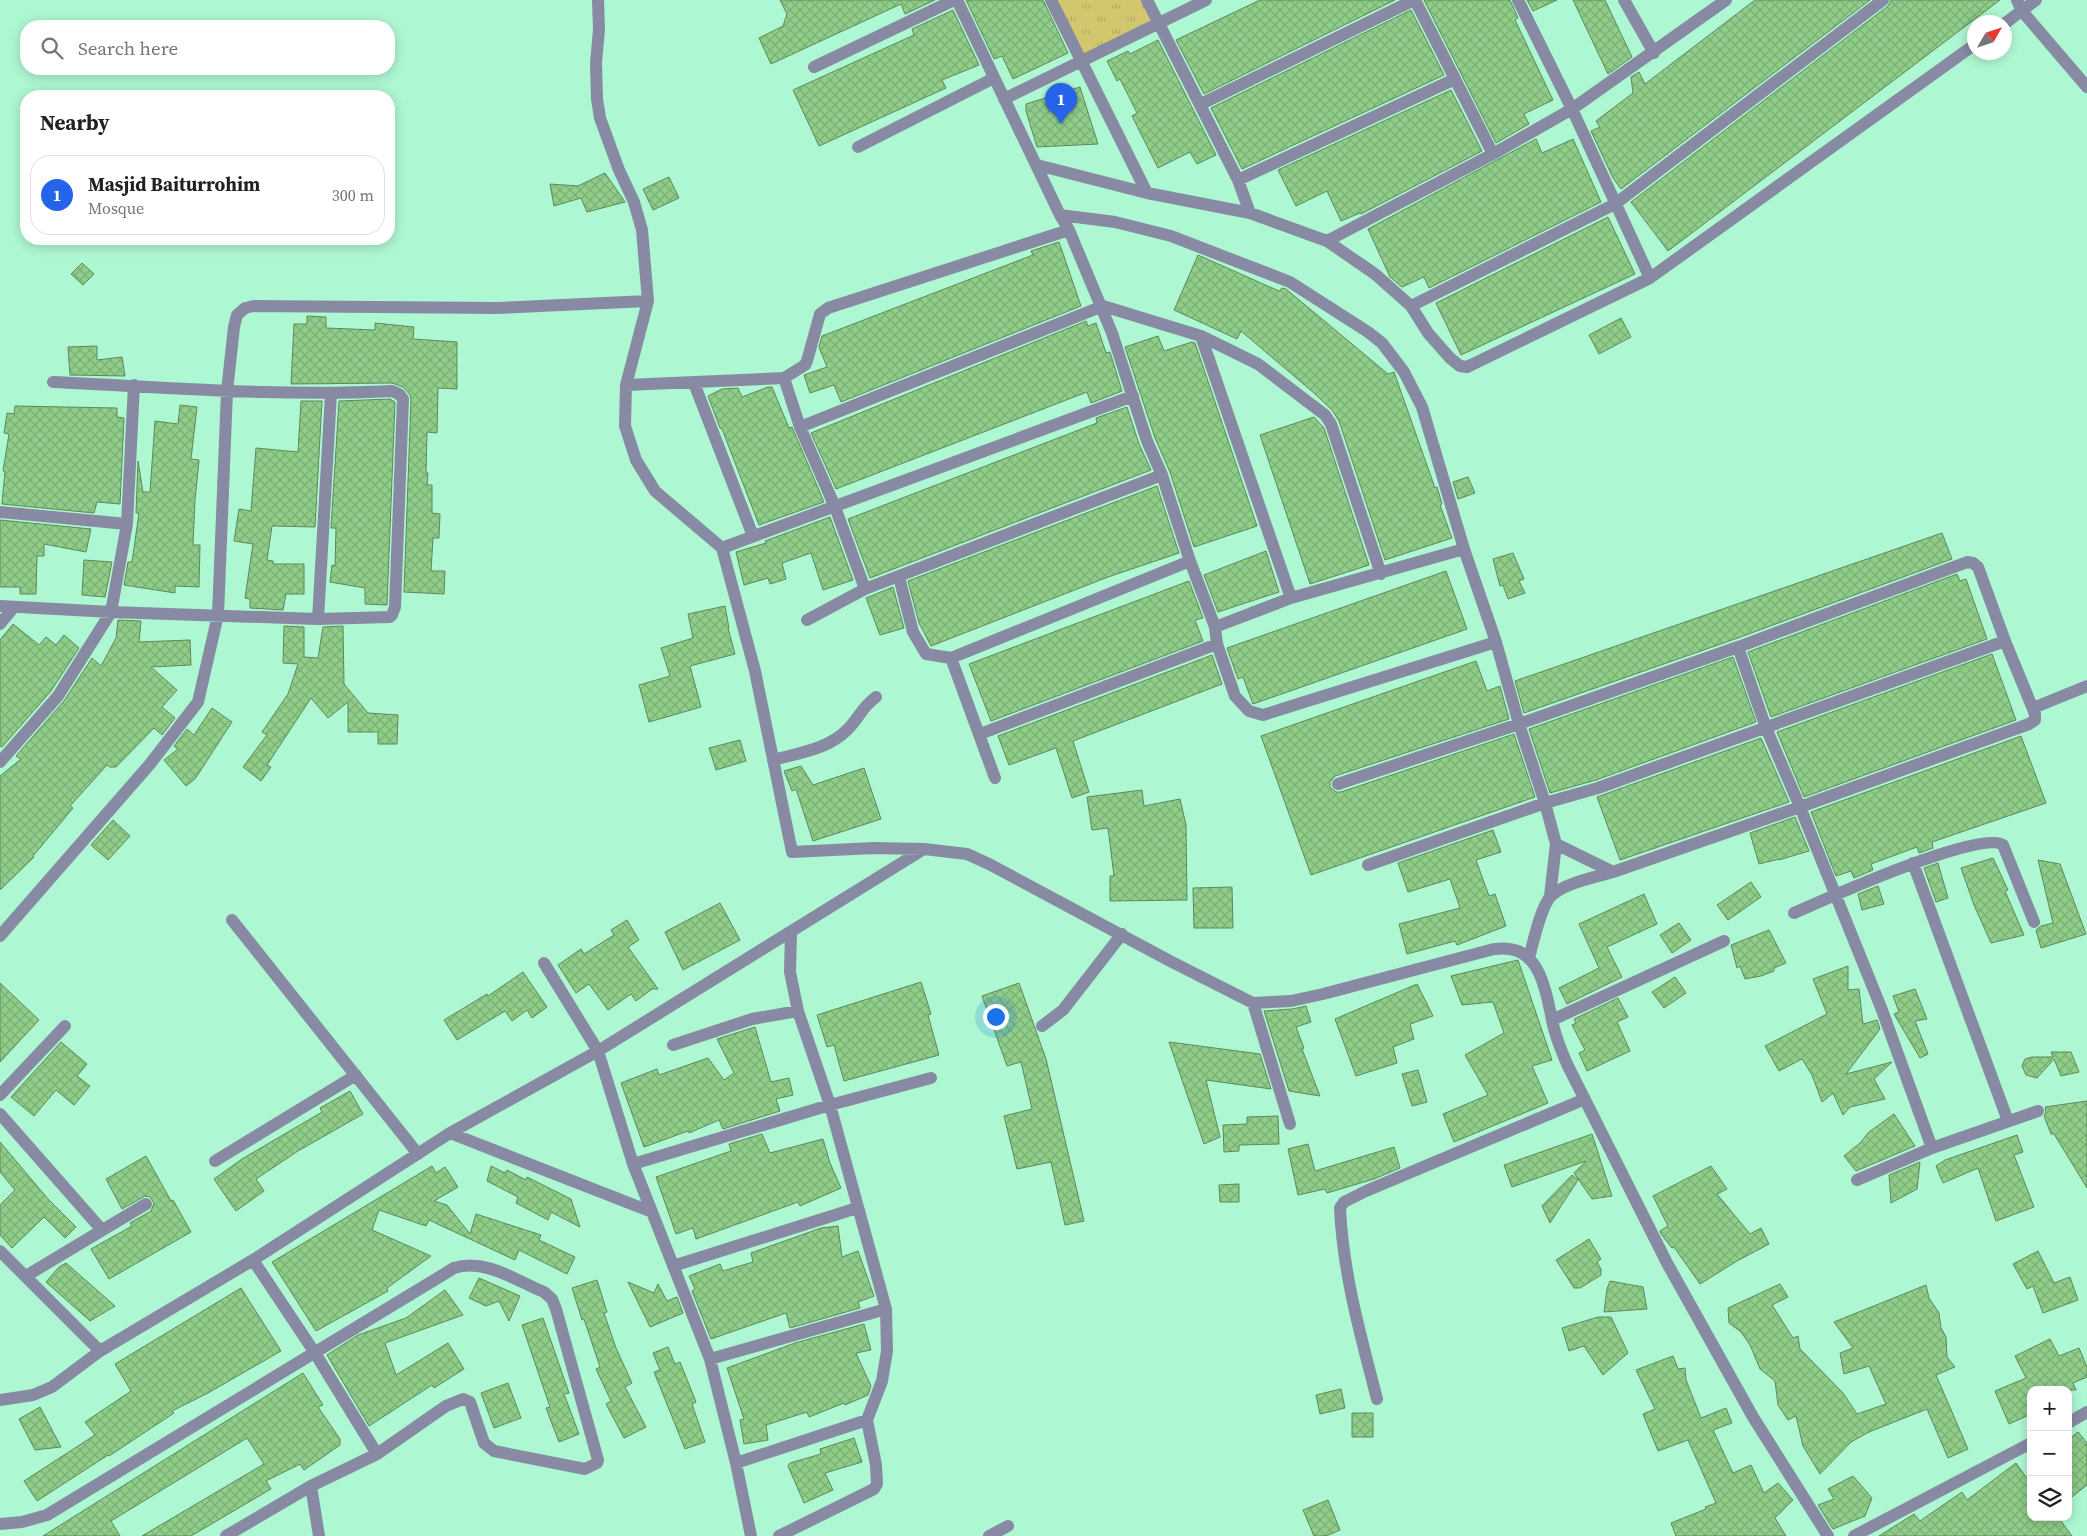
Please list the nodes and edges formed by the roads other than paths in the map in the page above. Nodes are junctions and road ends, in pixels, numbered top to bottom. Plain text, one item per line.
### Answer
1 (598, 0) edge
2 (955, 0) edge
3 (1051, 0) edge
4 (1147, 0) edge
5 (1206, 0) edge
6 (1415, 0) edge
7 (1518, 0) edge
8 (1624, 0) edge
9 (1726, 0) edge
10 (1883, 0) edge
11 (2036, 0) edge
12 (2019, 6) edge
13 (1158, 24) junction
14 (1967, 50) edge
15 (1654, 53) junction
16 (1081, 62) junction
17 (814, 67) dead end
18 (994, 78) junction
19 (1455, 79) junction
20 (2087, 87) edge
21 (1004, 99) junction
22 (1201, 104) junction
23 (1572, 110) junction
24 (858, 147) dead end
25 (1493, 154) junction
26 (1038, 167) junction
27 (1238, 180) junction
28 (1147, 193) junction
29 (1615, 204) junction
30 (1250, 213) junction
31 (1060, 215) junction
32 (1069, 230) junction
33 (1327, 241) junction
34 (1650, 278) junction
35 (648, 301) junction
36 (1102, 306) junction
37 (1411, 306) junction
38 (1201, 336) junction
39 (784, 378) junction
40 (53, 382) dead end
41 (694, 383) junction
42 (626, 385) junction
43 (134, 386) junction
44 (227, 392) junction
45 (331, 394) junction
46 (1133, 396) junction
47 (800, 427) junction
48 (1162, 475) junction
49 (835, 507) junction
50 (0, 512) edge
51 (126, 524) junction
52 (753, 536) junction
53 (722, 548) junction
54 (1464, 550) junction
55 (1190, 561) junction
56 (1381, 574) junction
57 (899, 576) junction
58 (865, 589) junction
59 (1291, 598) junction
60 (0, 606) edge
61 (14, 607) junction
62 (111, 612) junction
63 (218, 614) junction
64 (318, 619) junction
65 (807, 620) dead end
66 (0, 624) edge
67 (1215, 627) junction
68 (2004, 641) junction
69 (1496, 642) junction
70 (1217, 644) junction
71 (1738, 647) junction
72 (951, 658) junction
73 (2087, 686) edge
74 (876, 697) dead end
75 (2033, 708) junction
76 (1519, 724) junction
77 (1766, 728) junction
78 (980, 734) junction
79 (773, 760) junction
80 (0, 762) edge
81 (995, 778) dead end
82 (1338, 784) dead end
83 (1545, 803) junction
84 (1800, 807) junction
85 (1556, 844) junction
86 (924, 849) junction
87 (1914, 863) junction
88 (1368, 864) dead end
89 (1613, 872) junction
90 (1836, 895) junction
91 (1550, 896) junction
92 (1794, 913) dead end
93 (232, 920) dead end
94 (2034, 922) dead end
95 (791, 932) junction
96 (1122, 934) junction
97 (0, 936) edge
98 (1724, 941) dead end
99 (1529, 958) junction
100 (544, 963) dead end
101 (1253, 1003) junction
102 (798, 1011) junction
103 (1552, 1020) junction
104 (65, 1026) dead end
105 (1042, 1026) dead end
106 (673, 1045) dead end
107 (598, 1051) junction
108 (356, 1075) junction
109 (930, 1078) dead end
110 (0, 1095) edge
111 (1585, 1099) junction
112 (830, 1105) junction
113 (2038, 1111) dead end
114 (0, 1114) edge
115 (2008, 1121) junction
116 (1290, 1124) dead end
117 (450, 1133) junction
118 (1932, 1148) junction
119 (418, 1154) junction
120 (214, 1161) dead end
121 (633, 1164) junction
122 (1857, 1180) dead end
123 (146, 1204) dead end
124 (857, 1208) junction
125 (652, 1212) junction
126 (102, 1230) junction
127 (0, 1250) edge
128 (253, 1260) junction
129 (673, 1266) junction
130 (26, 1276) junction
131 (886, 1309) junction
132 (100, 1351) junction
133 (315, 1353) junction
134 (710, 1359) junction
135 (0, 1400) edge
136 (1377, 1400) dead end
137 (2087, 1412) edge
138 (867, 1420) junction
139 (2072, 1421) edge
140 (2027, 1445) edge
141 (377, 1454) junction
142 (736, 1463) junction
143 (311, 1486) junction
144 (0, 1524) edge
145 (1008, 1526) dead end
146 (226, 1536) edge
147 (319, 1536) edge
148 (751, 1536) edge
149 (779, 1536) edge
150 (989, 1536) edge
151 (1828, 1536) edge
152 (1854, 1536) edge

1 - 35 street
2 - 17 street
2 - 18 street
3 - 16 street
4 - 13 street
5 - 13 street
6 - 19 street
6 - 22 street
7 - 23 street
8 - 15 street
9 - 15 street
10 - 29 street
11 - 12 street
12 - 20 street
13 - 16 street
13 - 22 street
14 - 34 street
15 - 23 street
16 - 21 street
16 - 28 street
18 - 21 street
18 - 24 street
19 - 25 street
19 - 27 street
21 - 26 street
22 - 27 street
23 - 25 street
23 - 29 street
25 - 33 street
26 - 28 street
26 - 31 street
27 - 30 street
28 - 30 street
29 - 34 street
29 - 37 street
30 - 33 street
31 - 32 street
31 - 54 street
32 - 36 street
32 - 39 street
33 - 37 street
34 - 37 street
35 - 42 street
35 - 44 street
36 - 38 street
36 - 46 street
36 - 47 street
38 - 56 street
38 - 59 street
39 - 41 street
39 - 47 street
40 - 43 street
41 - 42 street
41 - 52 street
42 - 53 street
43 - 44 street
43 - 51 street
44 - 45 street
44 - 63 street
45 - 64 street
45 - 64 street
46 - 48 street
46 - 49 street
47 - 49 street
48 - 55 street
48 - 57 street
49 - 52 street
49 - 58 street
50 - 51 street
51 - 62 street
52 - 53 street
53 - 79 street
54 - 56 street
54 - 69 street
55 - 67 street
55 - 72 street
56 - 59 street
57 - 58 street
57 - 72 street
58 - 65 street
59 - 67 street
60 - 61 street
61 - 62 street
61 - 66 street
62 - 63 street
62 - 80 street
63 - 64 street
63 - 97 street
67 - 70 street
68 - 71 street
68 - 75 street
68 - 77 street
69 - 70 street
69 - 76 street
70 - 78 street
71 - 76 street
71 - 77 street
72 - 78 street
73 - 75 street
74 - 79 street
75 - 84 street
76 - 82 street
76 - 83 street
77 - 83 street
77 - 84 street
78 - 81 street
79 - 86 street
83 - 85 street
83 - 88 street
84 - 89 street
84 - 90 street
85 - 89 street
85 - 91 street
86 - 95 street
86 - 96 street
87 - 90 street
87 - 94 street
87 - 115 street
89 - 91 street
90 - 92 street
90 - 118 street
91 - 99 street
93 - 108 street
95 - 102 street
95 - 107 street
96 - 101 street
96 - 105 street
98 - 103 street
99 - 101 street
99 - 103 street
100 - 107 street
101 - 116 street
102 - 106 street
102 - 112 street
103 - 111 street
104 - 110 street
107 - 117 street
107 - 121 street
108 - 119 street
108 - 120 street
109 - 112 street
111 - 136 street
111 - 151 street
112 - 121 street
112 - 124 street
113 - 115 street
114 - 126 street
115 - 118 street
117 - 119 street
117 - 125 street
118 - 122 street
119 - 128 street
121 - 125 street
123 - 126 street
124 - 129 street
124 - 131 street
125 - 129 street
126 - 130 street
127 - 130 street
128 - 132 street
128 - 133 street
129 - 134 street
130 - 132 street
131 - 134 street
131 - 138 street
132 - 135 street
133 - 141 street
133 - 141 street
133 - 144 street
134 - 142 street
137 - 139 street
138 - 142 street
138 - 149 street
140 - 152 street
141 - 143 street
142 - 148 street
143 - 146 street
143 - 147 street
145 - 150 street

